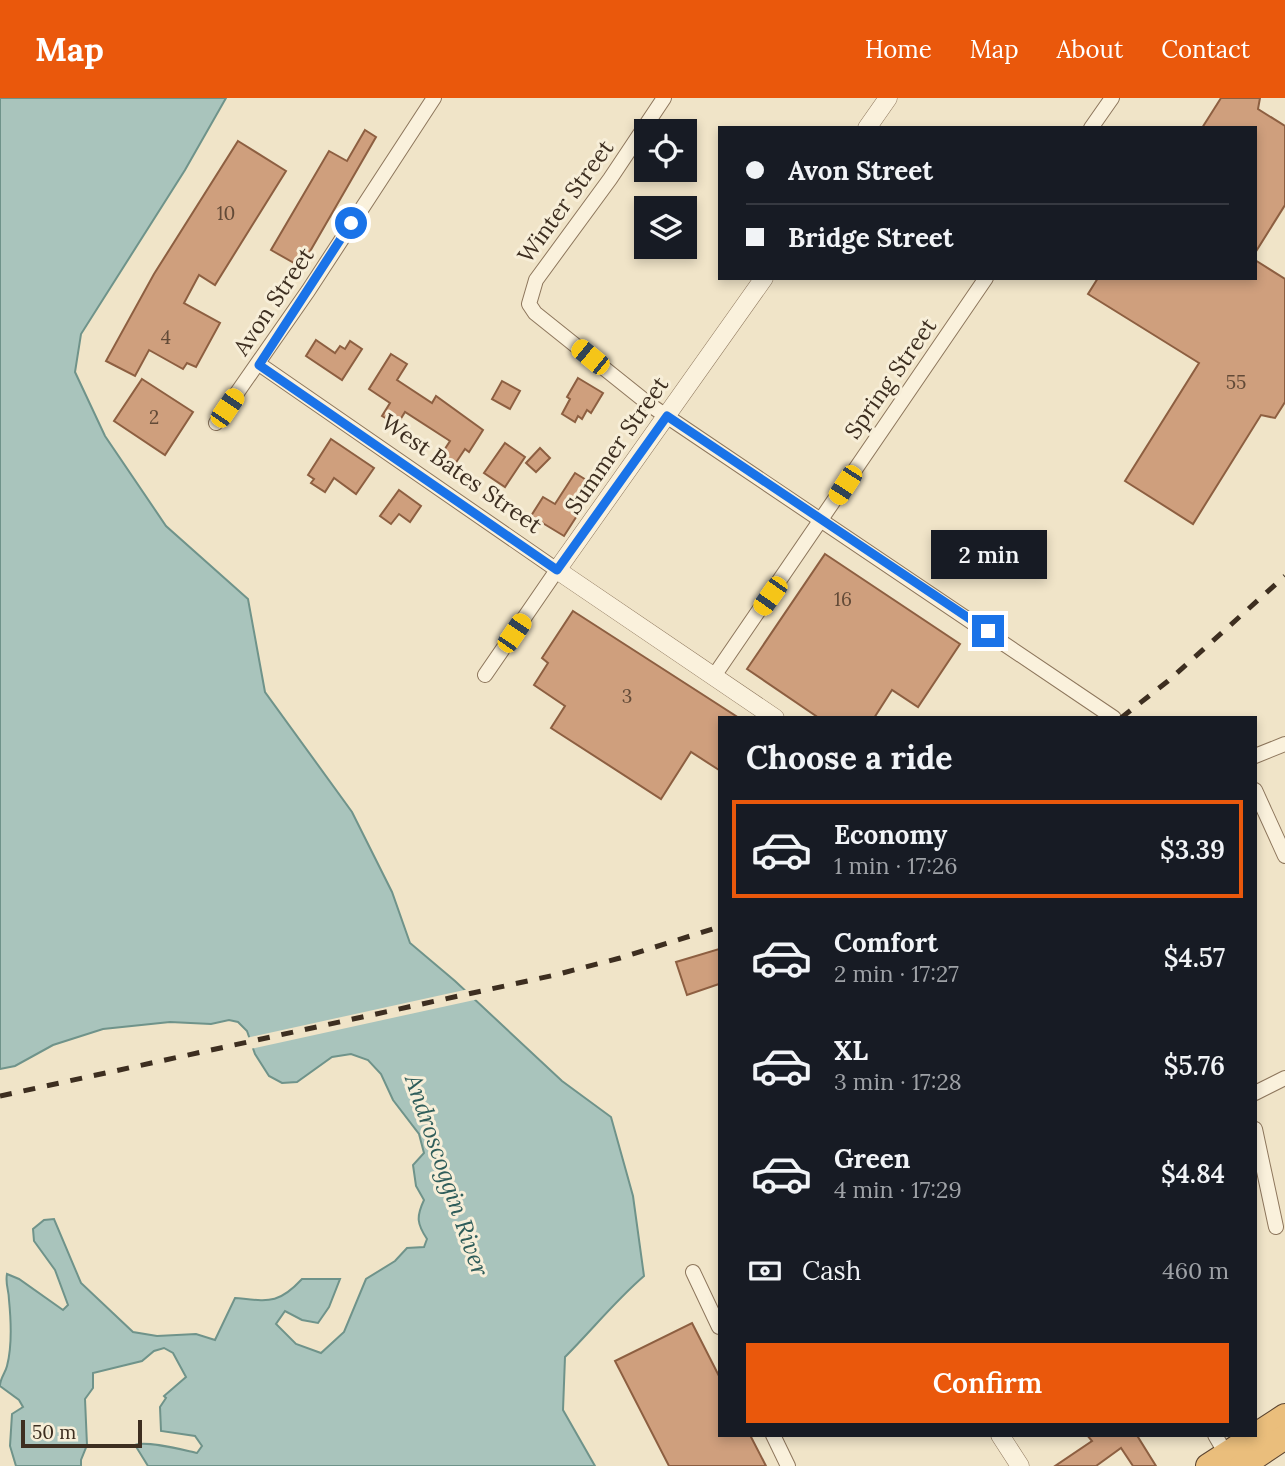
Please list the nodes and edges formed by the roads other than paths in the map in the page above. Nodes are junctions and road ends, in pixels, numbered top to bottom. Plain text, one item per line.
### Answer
1 (434, 98) edge
2 (664, 98) edge
3 (888, 98) edge
4 (1112, 98) edge
5 (868, 126) edge
6 (1092, 126) edge
7 (763, 280) edge
8 (985, 280) edge
9 (259, 365) junction
10 (667, 416) junction
11 (216, 423) dead end
12 (821, 520) junction
13 (557, 570) junction
14 (485, 675) dead end
15 (714, 676) junction
16 (772, 716) edge
17 (1111, 716) edge
18 (1285, 744) edge
19 (1257, 756) edge
20 (1257, 794) edge
21 (1285, 856) edge
22 (1285, 1078) edge
23 (1257, 1092) edge
24 (1257, 1138) edge
25 (1276, 1227) dead end
26 (693, 1272) dead end
27 (718, 1325) edge
28 (1285, 1416) edge
29 (1257, 1435) edge
30 (774, 1437) edge
31 (1001, 1437) edge
32 (1254, 1437) edge
33 (1285, 1437) edge
34 (1225, 1457) edge
35 (788, 1466) edge
36 (1020, 1466) edge

1 - 9 street, Avon Street
2 - 10 street, Winter Street
3 - 5 street
4 - 6 street
7 - 10 street, Summer Street
8 - 12 street, Spring Street
9 - 11 street, Avon Street
9 - 13 street, West Bates Street
10 - 12 street
10 - 13 street, Summer Street
12 - 15 street, Spring Street
12 - 17 street
13 - 14 street, Summer Street
13 - 15 street, West Bates Street
15 - 16 street, West Bates Street
18 - 19 street
20 - 21 street
22 - 23 street
24 - 25 street
26 - 27 street
28 - 29 highway
30 - 35 street
31 - 36 street
32 - 34 highway
33 - 34 highway

